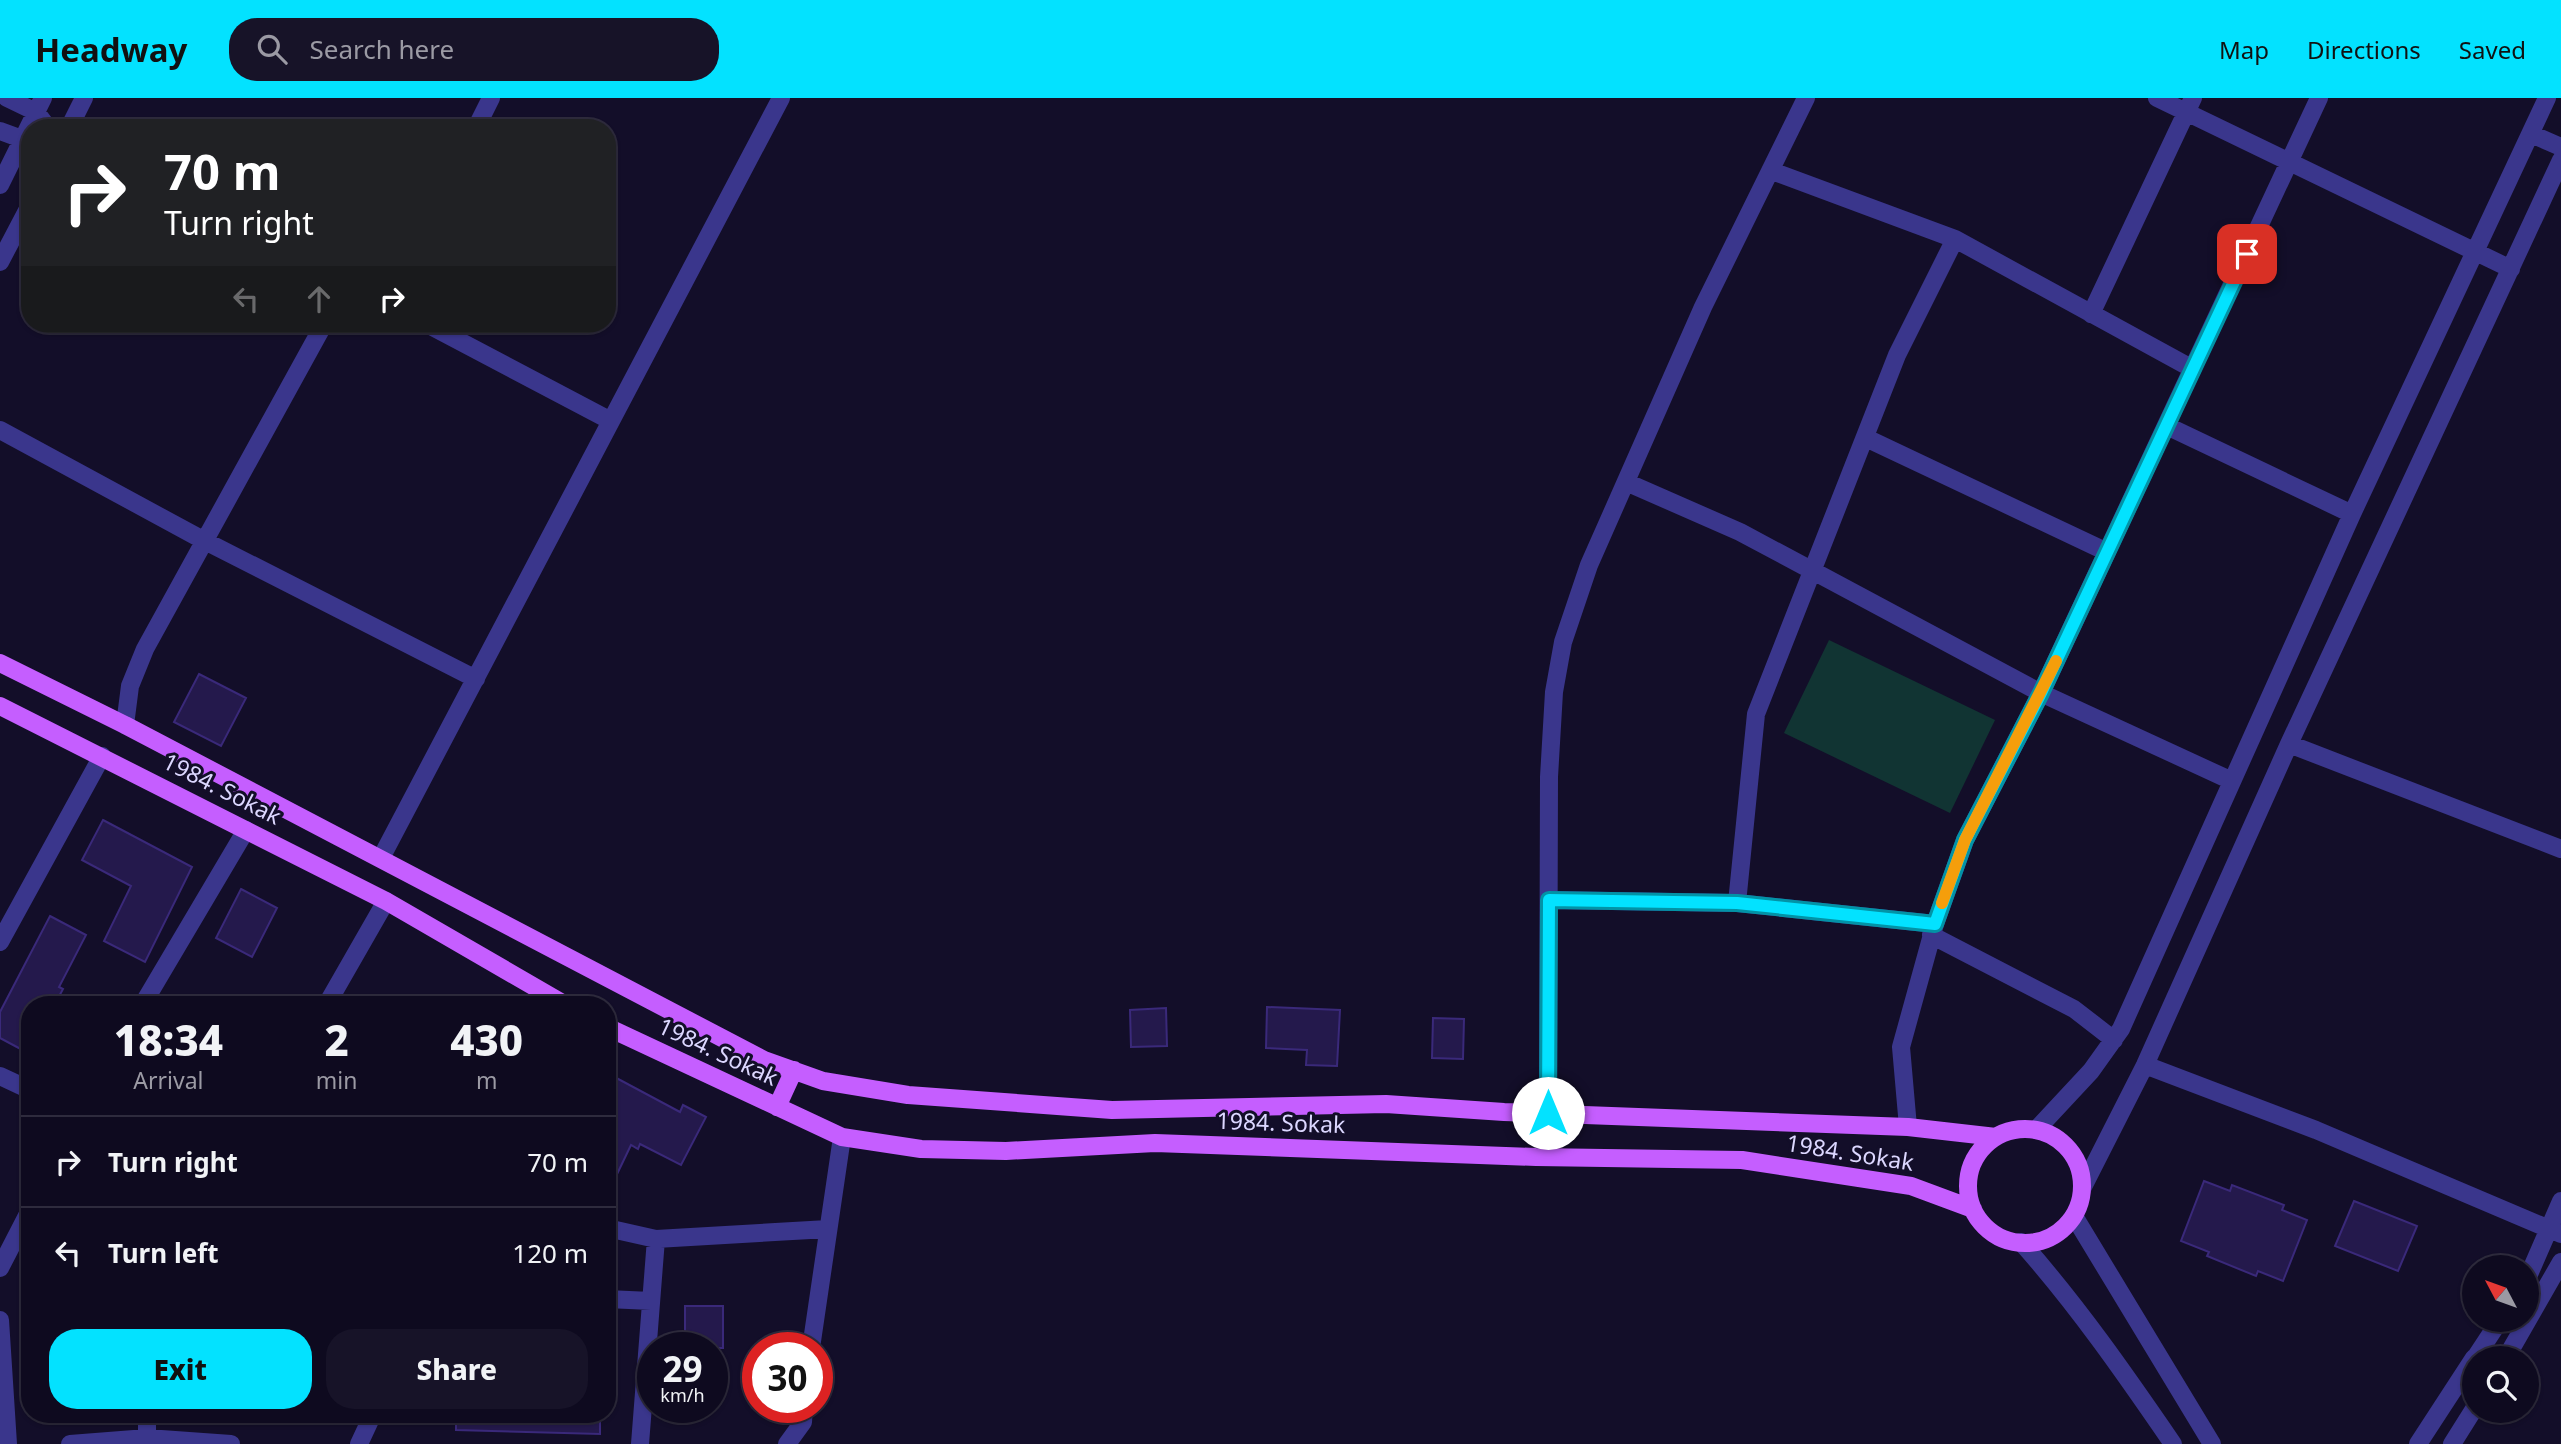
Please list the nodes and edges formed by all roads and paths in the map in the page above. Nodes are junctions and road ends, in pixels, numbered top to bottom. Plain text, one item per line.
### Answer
1 (7, 98) edge
2 (84, 98) edge
3 (491, 98) edge
4 (781, 98) edge
5 (1806, 98) edge
6 (2157, 98) edge
7 (2319, 98) edge
8 (2547, 98) edge
9 (39, 105) edge
10 (2189, 105) edge
11 (75, 119) edge
12 (480, 119) edge
13 (0, 131) edge
14 (2530, 134) junction
15 (21, 139) edge
16 (2561, 147) edge
17 (21, 149) edge
18 (2561, 160) edge
19 (2291, 162) junction
20 (1772, 171) junction
21 (0, 185) edge
22 (21, 222) edge
23 (1955, 239) junction
24 (2475, 251) junction
25 (0, 262) edge
26 (2511, 268) junction
27 (2091, 314) junction
28 (319, 333) edge
29 (444, 333) edge
30 (2191, 368) junction
31 (611, 421) junction
32 (2167, 426) junction
33 (0, 430) edge
34 (1866, 438) junction
35 (1626, 482) junction
36 (2352, 514) junction
37 (203, 540) junction
38 (2105, 551) junction
39 (1813, 571) junction
40 (0, 663) edge
41 (476, 679) junction
42 (2041, 693) junction
43 (0, 706) edge
44 (125, 725) junction
45 (2289, 744) junction
46 (102, 756) junction
47 (2232, 781) junction
48 (246, 830) junction
49 (2561, 849) edge
50 (381, 858) junction
51 (1549, 900) junction
52 (386, 901) junction
53 (1737, 903) junction
54 (4, 923) edge
55 (1933, 930) junction
56 (0, 942) edge
57 (148, 996) edge
58 (332, 996) edge
59 (550, 996) edge
60 (616, 1031) edge
61 (2114, 1040) junction
62 (2145, 1065) junction
63 (794, 1070) junction
64 (0, 1076) edge
65 (21, 1086) edge
66 (777, 1107) junction
67 (1548, 1113) junction
68 (1908, 1127) junction
69 (2036, 1130) junction
70 (842, 1137) junction
71 (1996, 1137) junction
72 (2082, 1189) junction
73 (2561, 1201) edge
74 (1973, 1209) junction
75 (2074, 1216) junction
76 (21, 1226) edge
77 (828, 1229) junction
78 (616, 1230) edge
79 (2555, 1232) edge
80 (656, 1239) junction
81 (2021, 1242) junction
82 (2539, 1259) edge
83 (2, 1261) edge
84 (2561, 1262) edge
85 (616, 1299) edge
86 (651, 1301) junction
87 (0, 1320) edge
88 (813, 1332) edge
89 (2514, 1346) edge
90 (2462, 1376) edge
91 (147, 1423) edge
92 (369, 1423) edge
93 (802, 1423) edge
94 (2465, 1423) edge
95 (147, 1438) junction
96 (8, 1444) edge
97 (70, 1444) edge
98 (231, 1444) edge
99 (359, 1444) edge
100 (640, 1444) edge
101 (787, 1444) edge
102 (2173, 1444) edge
103 (2212, 1444) edge
104 (2418, 1444) edge
105 (2452, 1444) edge

1 - 9 street
2 - 11 street
3 - 12 street
4 - 31 street
5 - 20 street
6 - 10 street
7 - 19 street
8 - 14 street
10 - 19 street
10 - 27 street
13 - 15 street
14 - 16 street
14 - 24 street
17 - 21 street
18 - 26 street
19 - 24 street
19 - 30 street
20 - 23 street
20 - 35 street
22 - 25 street
23 - 27 street
23 - 34 street
24 - 26 street
24 - 36 street
26 - 45 street
27 - 30 street
28 - 37 street
29 - 31 street
30 - 32 street
31 - 41 street
32 - 36 street
32 - 38 street
33 - 37 street
34 - 38 street
34 - 39 street
35 - 39 street
35 - 51 street
36 - 47 street
37 - 41 street
37 - 44 street
38 - 42 street
39 - 42 street
39 - 53 street
40 - 44 main road
41 - 50 street
42 - 47 street
42 - 55 street
43 - 46 main road, 1984. Sokak
44 - 50 main road
45 - 49 street
45 - 62 street
46 - 48 main road, 1984. Sokak
46 - 54 street
47 - 61 street
48 - 52 main road, 1984. Sokak
48 - 57 street
50 - 63 main road
51 - 53 street
51 - 67 street
52 - 58 street
52 - 59 main road, 1984. Sokak
53 - 55 street
54 - 56 street
55 - 61 street
55 - 68 street
60 - 66 main road, 1984. Sokak
61 - 69 street
62 - 72 street
62 - 79 street
63 - 66 main road
63 - 67 main road
64 - 65 street
66 - 70 main road, 1984. Sokak
67 - 68 main road
68 - 71 main road
69 - 71 main road
69 - 72 main road
70 - 74 main road, 1984. Sokak
70 - 77 street
71 - 74 main road
72 - 75 main road
73 - 79 street
74 - 81 main road
75 - 81 main road
75 - 103 street
76 - 83 street
77 - 80 street
77 - 88 street
78 - 80 street
79 - 82 street
80 - 86 street
81 - 102 street
84 - 89 street
85 - 86 street
86 - 100 street
87 - 96 street
90 - 104 street
91 - 95 street
92 - 99 street
93 - 101 street
94 - 105 street
95 - 97 street
95 - 98 street

